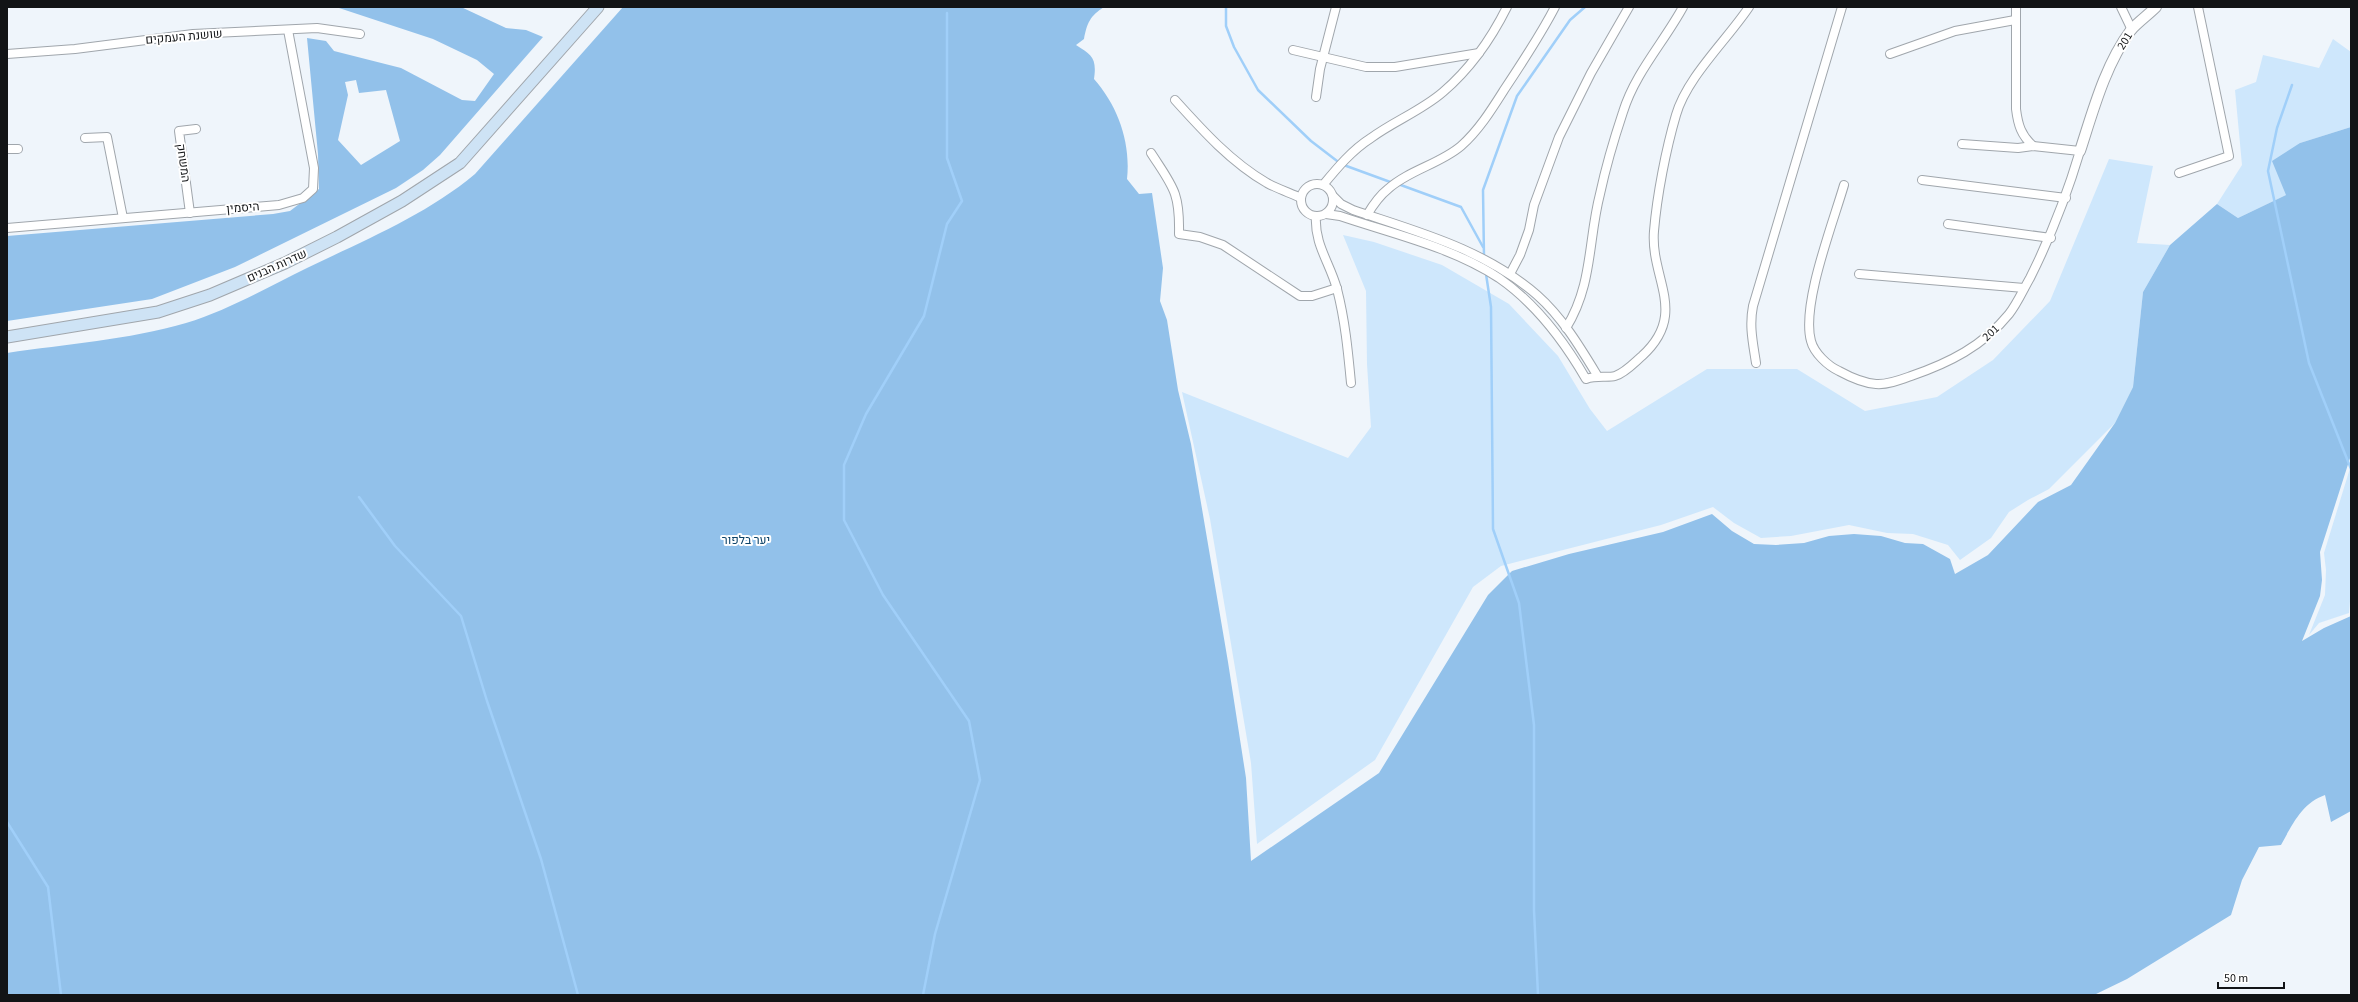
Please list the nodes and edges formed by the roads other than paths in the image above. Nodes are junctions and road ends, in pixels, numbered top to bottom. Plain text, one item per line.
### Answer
1 (598, 7) edge
2 (1336, 7) edge
3 (1507, 7) edge
4 (1555, 7) edge
5 (1629, 7) edge
6 (1683, 7) edge
7 (1749, 7) edge
8 (1842, 7) edge
9 (2016, 7) edge
10 (2121, 7) edge
11 (2156, 7) edge
12 (2198, 7) edge
13 (2015, 20) junction
14 (288, 30) junction
15 (2132, 30) junction
16 (360, 34) dead end
17 (1293, 50) dead end
18 (1479, 53) junction
19 (7, 54) edge
20 (1890, 54) dead end
21 (1323, 57) junction
22 (1316, 97) dead end
23 (1176, 100) dead end
24 (196, 129) dead end
25 (85, 138) dead end
26 (1962, 144) dead end
27 (2033, 146) junction
28 (7, 149) edge
29 (18, 149) dead end
30 (2080, 151) junction
31 (1151, 153) dead end
32 (2179, 174) dead end
33 (1922, 180) dead end
34 (1323, 184) junction
35 (1844, 185) dead end
36 (1333, 196) junction
37 (1301, 198) junction
38 (2066, 198) junction
39 (190, 213) junction
40 (1326, 214) junction
41 (1367, 215) junction
42 (1316, 216) junction
43 (123, 218) junction
44 (1948, 224) dead end
45 (7, 228) edge
46 (2051, 238) junction
47 (1510, 274) junction
48 (1859, 274) dead end
49 (1337, 288) junction
50 (2024, 288) junction
51 (1566, 328) junction
52 (7, 337) edge
53 (1756, 363) dead end
54 (1597, 375) junction
55 (1351, 383) dead end

1 - 52 main road, שדרות הבנים
2 - 21 street
3 - 18 street
4 - 41 street
5 - 47 street
6 - 51 street
7 - 54 street
8 - 53 street
9 - 13 street
10 - 15 street
11 - 15 street, 201
12 - 32 street
13 - 20 street
13 - 27 street
14 - 16 street, שושנת העמקים
14 - 19 street, שושנת העמקים
14 - 39 street, היסמין
15 - 30 street, 201
17 - 21 street
18 - 21 street
18 - 34 street
21 - 22 street
23 - 37 street
24 - 39 street, המשחק
25 - 43 street
26 - 27 street
27 - 30 street
28 - 29 street
30 - 38 street, 201
31 - 49 street
33 - 38 street
34 - 36 street
34 - 37 street
35 - 50 street, 201
36 - 40 street
36 - 41 street
37 - 42 street
38 - 46 street, 201
39 - 43 street, היסמין
40 - 42 street
40 - 54 street
41 - 47 street
42 - 49 street
43 - 45 street, היסמין
44 - 46 street
46 - 50 street, 201
47 - 51 street
48 - 50 street
49 - 55 street
51 - 54 street

